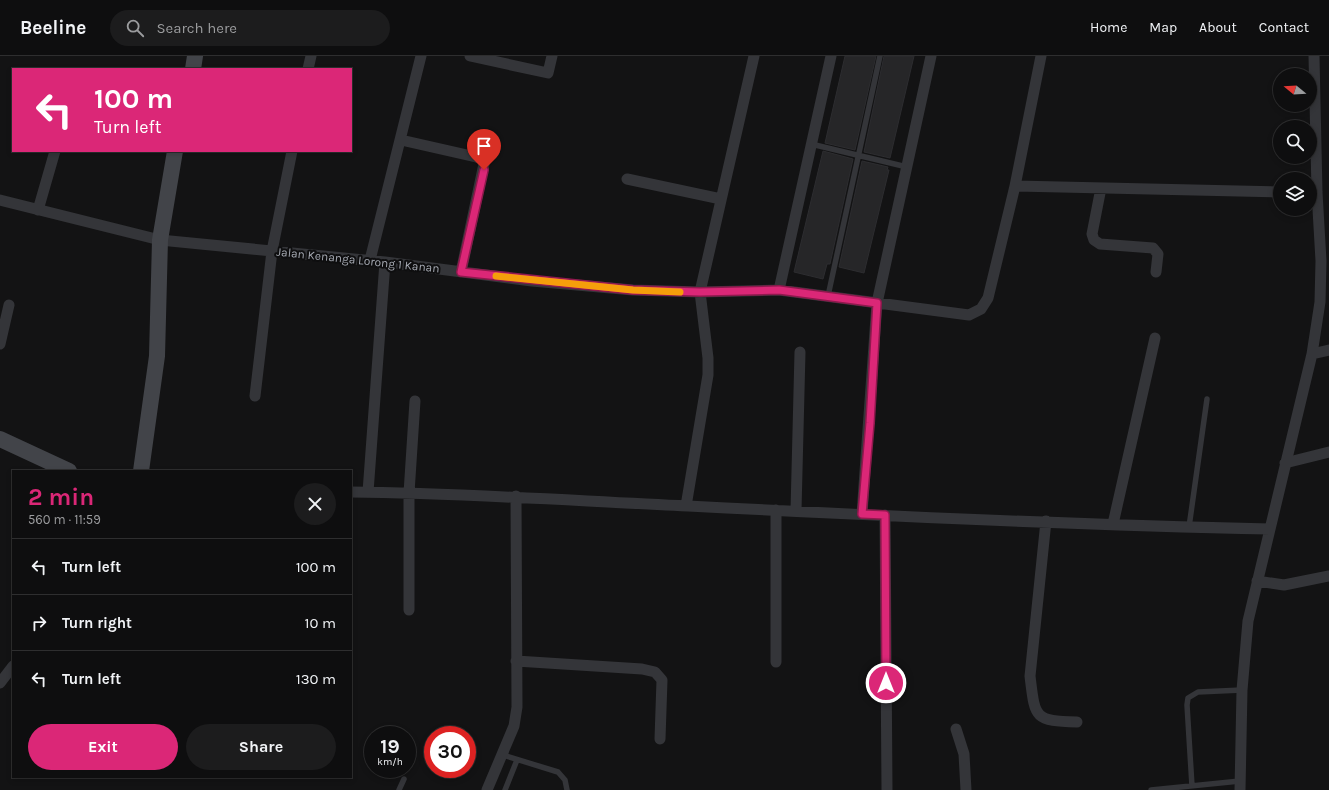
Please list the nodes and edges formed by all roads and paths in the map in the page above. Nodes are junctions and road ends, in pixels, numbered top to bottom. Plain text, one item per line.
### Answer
1 (195, 56) edge
2 (311, 56) edge
3 (421, 56) edge
4 (470, 56) edge
5 (552, 56) edge
6 (754, 56) edge
7 (831, 56) edge
8 (880, 56) edge
9 (931, 56) edge
10 (1042, 56) edge
11 (1314, 56) edge
12 (193, 68) edge
13 (308, 68) edge
14 (401, 140) junction
15 (812, 144) junction
16 (54, 152) edge
17 (175, 152) edge
18 (292, 152) edge
19 (858, 156) junction
20 (907, 167) junction
21 (1313, 172) edge
22 (627, 179) dead end
23 (1016, 186) junction
24 (1101, 188) junction
25 (1273, 192) edge
26 (721, 199) junction
27 (0, 200) edge
28 (1317, 206) edge
29 (38, 210) junction
30 (1325, 234) edge
31 (160, 240) junction
32 (272, 251) junction
33 (370, 260) junction
34 (385, 262) junction
35 (461, 272) junction
36 (1156, 272) dead end
37 (779, 290) junction
38 (700, 292) junction
39 (828, 296) junction
40 (877, 303) junction
41 (9, 305) dead end
42 (1155, 338) dead end
43 (0, 344) edge
44 (1329, 350) edge
45 (800, 352) dead end
46 (1312, 354) junction
47 (255, 396) dead end
48 (1207, 399) dead end
49 (414, 400) dead end
50 (0, 439) edge
51 (1329, 452) edge
52 (1285, 463) junction
53 (64, 470) edge
54 (141, 470) edge
55 (352, 492) edge
56 (368, 492) junction
57 (409, 493) junction
58 (516, 496) junction
59 (686, 506) junction
60 (776, 510) junction
61 (796, 511) junction
62 (862, 514) junction
63 (885, 515) junction
64 (1046, 521) junction
65 (1113, 524) junction
66 (1189, 527) junction
67 (1270, 528) junction
68 (1329, 576) edge
69 (1257, 581) junction
70 (409, 610) dead end
71 (516, 661) junction
72 (776, 662) dead end
73 (12, 667) edge
74 (0, 683) edge
75 (1242, 690) junction
76 (1076, 722) dead end
77 (956, 729) dead end
78 (660, 739) dead end
79 (503, 755) junction
80 (517, 760) junction
81 (404, 779) dead end
82 (1240, 785) edge
83 (1192, 786) junction
84 (399, 790) edge
85 (487, 790) edge
86 (504, 790) edge
87 (566, 790) edge
88 (887, 790) edge
89 (966, 790) edge
90 (1151, 790) edge

1 - 12 street
2 - 13 street
3 - 14 street
4 - 5 street
6 - 26 street
7 - 15 street
8 - 19 lane
9 - 20 street
10 - 23 street, Jalan Kenanga Lorong 1 Kanan
11 - 21 street
14 - 33 street
14 - 35 street
15 - 19 lane
15 - 37 street
16 - 29 street
17 - 31 street
18 - 32 street
19 - 20 lane
19 - 39 lane
20 - 40 street
22 - 26 street
23 - 24 street
23 - 40 street, Jalan Kenanga Lorong 1 Kanan
24 - 25 street
24 - 36 street
26 - 38 street
27 - 29 street, Jalan Kenanga Lorong 1 Kanan
28 - 30 street
29 - 31 street, Jalan Kenanga Lorong 1 Kanan
30 - 46 street
31 - 32 street, Jalan Kenanga Lorong 1 Kanan
31 - 54 street
32 - 33 street, Jalan Kenanga Lorong 1 Kanan
32 - 47 street
33 - 34 street, Jalan Kenanga Lorong 1 Kanan
34 - 35 street, Jalan Kenanga Lorong 1 Kanan
34 - 56 street
35 - 38 street, Jalan Kenanga Lorong 1 Kanan
37 - 38 street, Jalan Kenanga Lorong 1 Kanan
37 - 39 street, Jalan Kenanga Lorong 1 Kanan
38 - 59 street
39 - 40 street, Jalan Kenanga Lorong 1 Kanan
40 - 62 street
41 - 43 street
42 - 65 street
44 - 46 street
45 - 61 street
46 - 52 street
48 - 66 lane
49 - 57 street
50 - 53 street
51 - 52 street
52 - 67 street
55 - 56 street
56 - 57 street
57 - 58 street
57 - 70 street
58 - 59 street
58 - 71 street
59 - 60 street
60 - 61 street
60 - 72 street
61 - 62 street
62 - 63 street
63 - 64 street
63 - 88 street
64 - 65 street
64 - 76 street
65 - 66 street
66 - 67 street
67 - 69 street
68 - 69 street
69 - 75 street
71 - 78 street
71 - 79 street
73 - 74 street
75 - 82 street
75 - 83 lane
77 - 89 street
79 - 80 lane
79 - 85 street
80 - 86 lane
80 - 87 lane
81 - 84 lane
82 - 83 lane
83 - 90 lane

